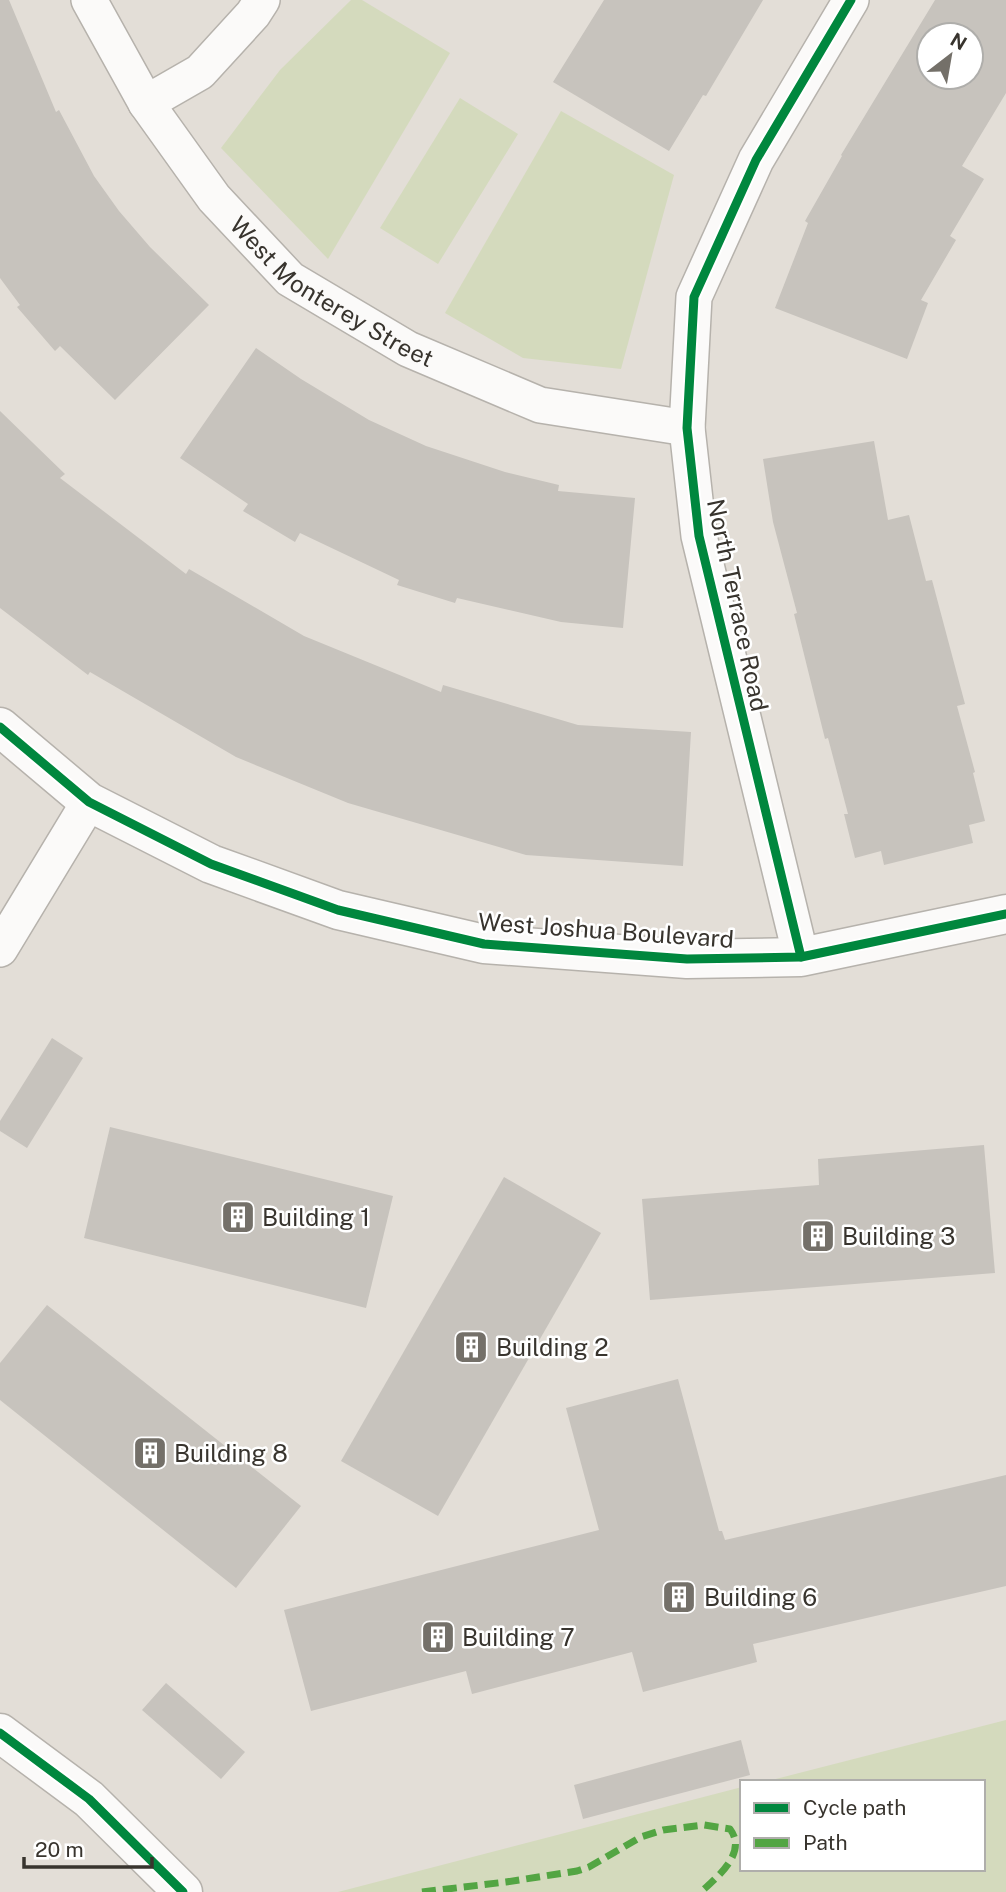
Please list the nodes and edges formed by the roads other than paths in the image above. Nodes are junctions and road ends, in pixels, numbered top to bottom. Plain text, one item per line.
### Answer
1 (89, 0) edge
2 (262, 0) edge
3 (851, 0) edge
4 (146, 103) junction
5 (687, 428) junction
6 (0, 727) edge
7 (89, 802) junction
8 (1006, 914) edge
9 (0, 949) edge
10 (801, 957) junction
11 (0, 1733) edge
12 (183, 1892) edge

1 - 4 street, West Monterey Street
2 - 4 street
3 - 5 street, North Terrace Road
4 - 5 street, West Monterey Street
5 - 10 street, North Terrace Road
6 - 7 street, West Joshua Boulevard
7 - 9 street
7 - 10 street, West Joshua Boulevard
8 - 10 street, West Joshua Boulevard
11 - 12 street

